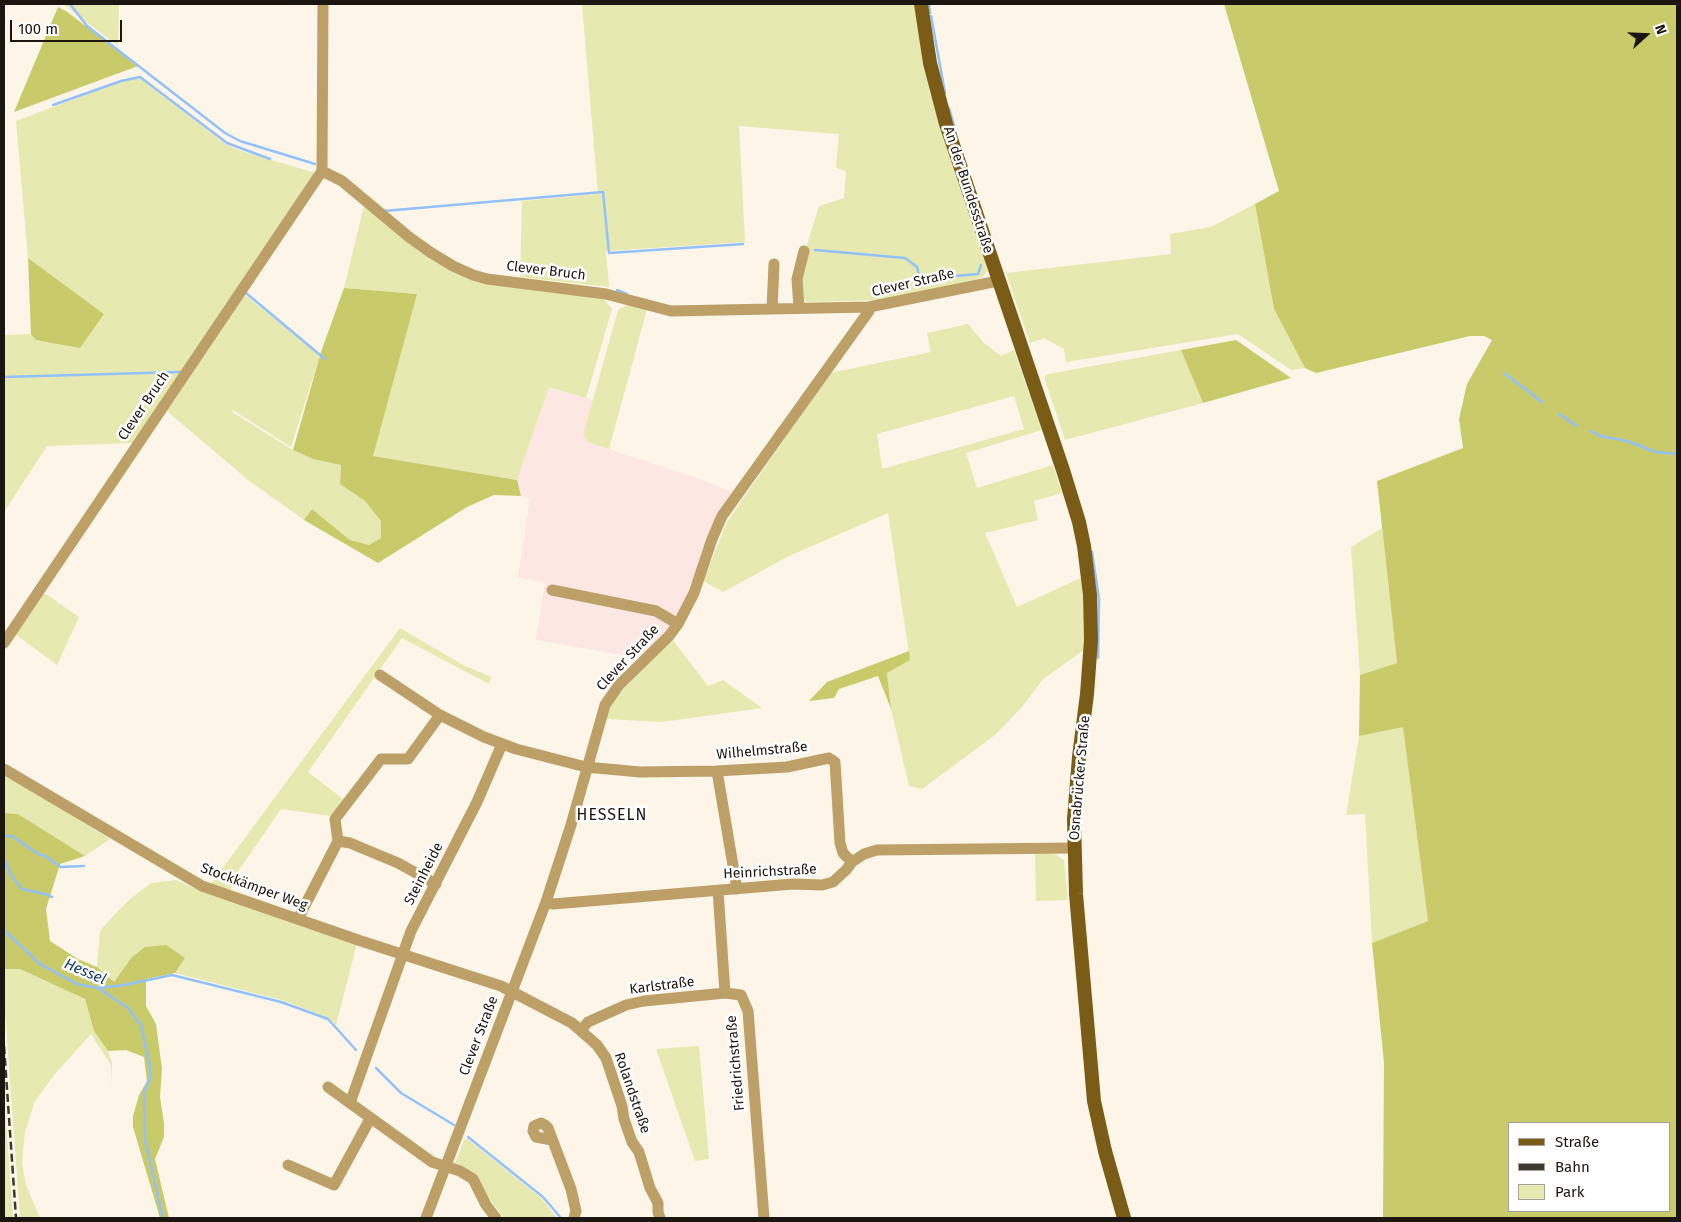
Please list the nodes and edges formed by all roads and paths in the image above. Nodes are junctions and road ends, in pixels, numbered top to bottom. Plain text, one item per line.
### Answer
1 (324, 4) edge
2 (921, 4) edge
3 (322, 171) junction
4 (804, 250) dead end
5 (774, 264) dead end
6 (998, 281) junction
7 (869, 307) junction
8 (799, 308) junction
9 (772, 309) junction
10 (1030, 373) joint
11 (552, 590) dead end
12 (678, 624) junction
13 (4, 643) edge
14 (380, 675) dead end
15 (440, 715) junction
16 (502, 744) junction
17 (586, 767) junction
18 (4, 768) edge
19 (717, 771) junction
20 (338, 841) junction
21 (1074, 848) junction
22 (852, 862) junction
23 (436, 884) junction
24 (737, 889) junction
25 (718, 890) junction
26 (546, 902) junction
27 (298, 920) junction
28 (402, 954) junction
29 (512, 992) junction
30 (724, 993) junction
31 (581, 1030) junction
32 (328, 1087) dead end
33 (350, 1103) junction
34 (370, 1119) junction
35 (552, 1140) dead end
36 (288, 1165) dead end
37 (446, 1168) junction
38 (426, 1218) edge
39 (496, 1218) edge
40 (574, 1218) edge
41 (660, 1218) edge
42 (764, 1218) edge
43 (1124, 1218) edge

1 - 3 street
2 - 6 main road, An der Bundesstraße
3 - 9 street, Clever Bruch
3 - 13 street, Clever Bruch
4 - 8 street
5 - 9 street
6 - 7 street, Clever Straße
6 - 10 main road, An der Bundesstraße
7 - 8 street, Clever Bruch
7 - 12 street, Clever Straße
8 - 9 street, Clever Bruch
10 - 21 main road, Osnabrücker Straße
11 - 12 street
12 - 17 street, Clever Straße
14 - 15 street
15 - 16 street
15 - 20 street
16 - 17 street
16 - 23 street, Steinheide
17 - 19 street, Wilhelmstraße
17 - 26 street, Clever Straße
18 - 27 street, Stockkämper Weg
19 - 22 street, Wilhelmstraße
19 - 24 street
20 - 23 street
20 - 27 street
21 - 22 street, Heinrichstraße
21 - 43 main road, Osnabrücker Straße
22 - 24 street, Heinrichstraße
23 - 28 street, Steinheide
24 - 25 street, Heinrichstraße
25 - 26 street, Heinrichstraße
25 - 30 street
26 - 29 street, Clever Straße
27 - 28 street, Stockkämper Weg
28 - 29 street, Stockkämper Weg
28 - 33 street, Steinheide
29 - 31 street, Rolandstraße
29 - 37 street, Clever Straße
30 - 31 street, Karlstraße
30 - 42 street, Friedrichstraße
31 - 41 street, Rolandstraße
32 - 33 street
33 - 34 street
34 - 36 street
34 - 37 street
35 - 40 street
37 - 38 street, Clever Straße
37 - 39 street

